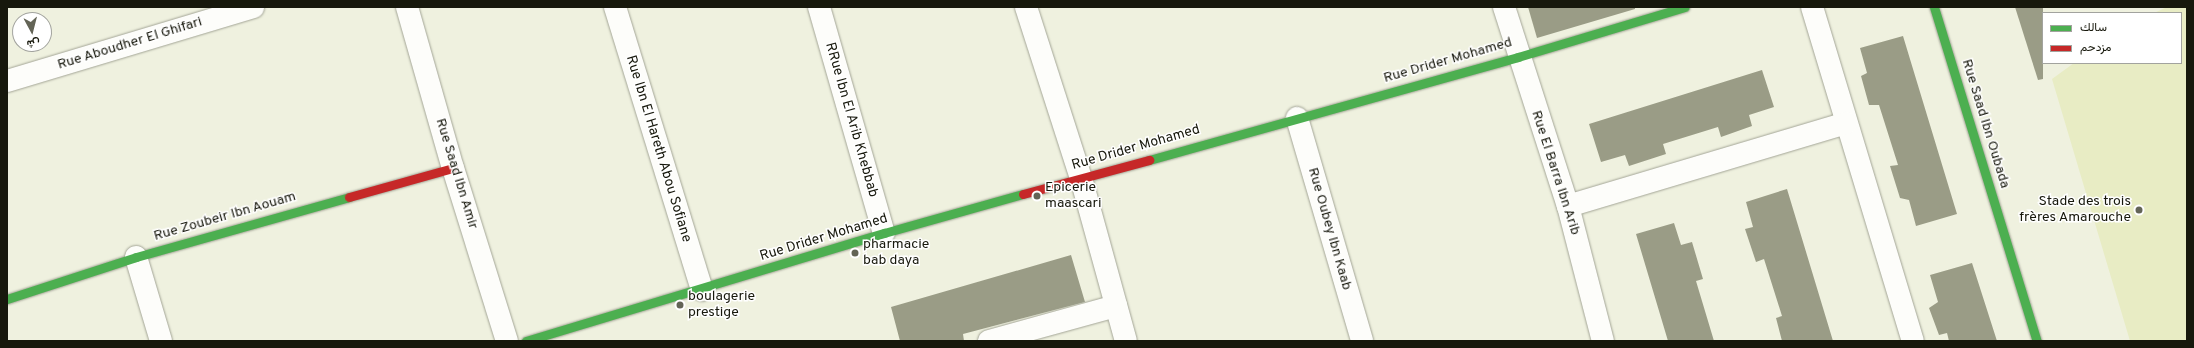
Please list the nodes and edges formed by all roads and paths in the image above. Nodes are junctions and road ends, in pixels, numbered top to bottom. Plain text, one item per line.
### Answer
1 (253, 7) edge
2 (407, 7) edge
3 (615, 7) edge
4 (819, 7) edge
5 (1026, 7) edge
6 (1504, 7) edge
7 (1685, 7) edge
8 (1812, 7) edge
9 (1934, 7) edge
10 (1518, 56) junction
11 (7, 81) edge
12 (1297, 118) junction
13 (1846, 123) junction
14 (453, 168) junction
15 (1081, 178) junction
16 (1568, 206) junction
17 (884, 233) junction
18 (136, 257) junction
19 (702, 290) junction
20 (7, 299) edge
21 (1116, 306) junction
22 (161, 341) edge
23 (507, 341) edge
24 (526, 341) edge
25 (989, 341) edge
26 (1126, 341) edge
27 (1362, 341) edge
28 (1603, 341) edge
29 (1913, 341) edge
30 (2037, 341) edge

1 - 11 street, Rue Aboudher El Ghifari
2 - 14 street, Rue Saad Ibn Amir
3 - 19 street, Rue Ibn El Hareth Abou Sofiane
4 - 17 street, RRue Ibn El Arib Khebbab
5 - 15 street
6 - 10 street, Rue El Barra Ibn Arib
7 - 10 street, Rue Drider Mohamed
8 - 13 street
9 - 30 street, Rue Saad Ibn Oubada
10 - 12 street, Rue Drider Mohamed
10 - 16 street, Rue El Barra Ibn Arib
12 - 15 street, Rue Drider Mohamed
12 - 27 street, Rue Oubey Ibn Kaab
13 - 16 street
13 - 29 street
14 - 18 street, Rue Zoubeir Ibn Aouam
14 - 23 street, Rue Saad Ibn Amir
15 - 17 street, Rue Drider Mohamed
15 - 21 street
16 - 28 street, Rue El Barra Ibn Arib
17 - 19 street, Rue Drider Mohamed
18 - 20 street, Rue Zoubeir Ibn Aouam
18 - 22 street
19 - 24 street, Rue Drider Mohamed
21 - 25 street
21 - 26 street

